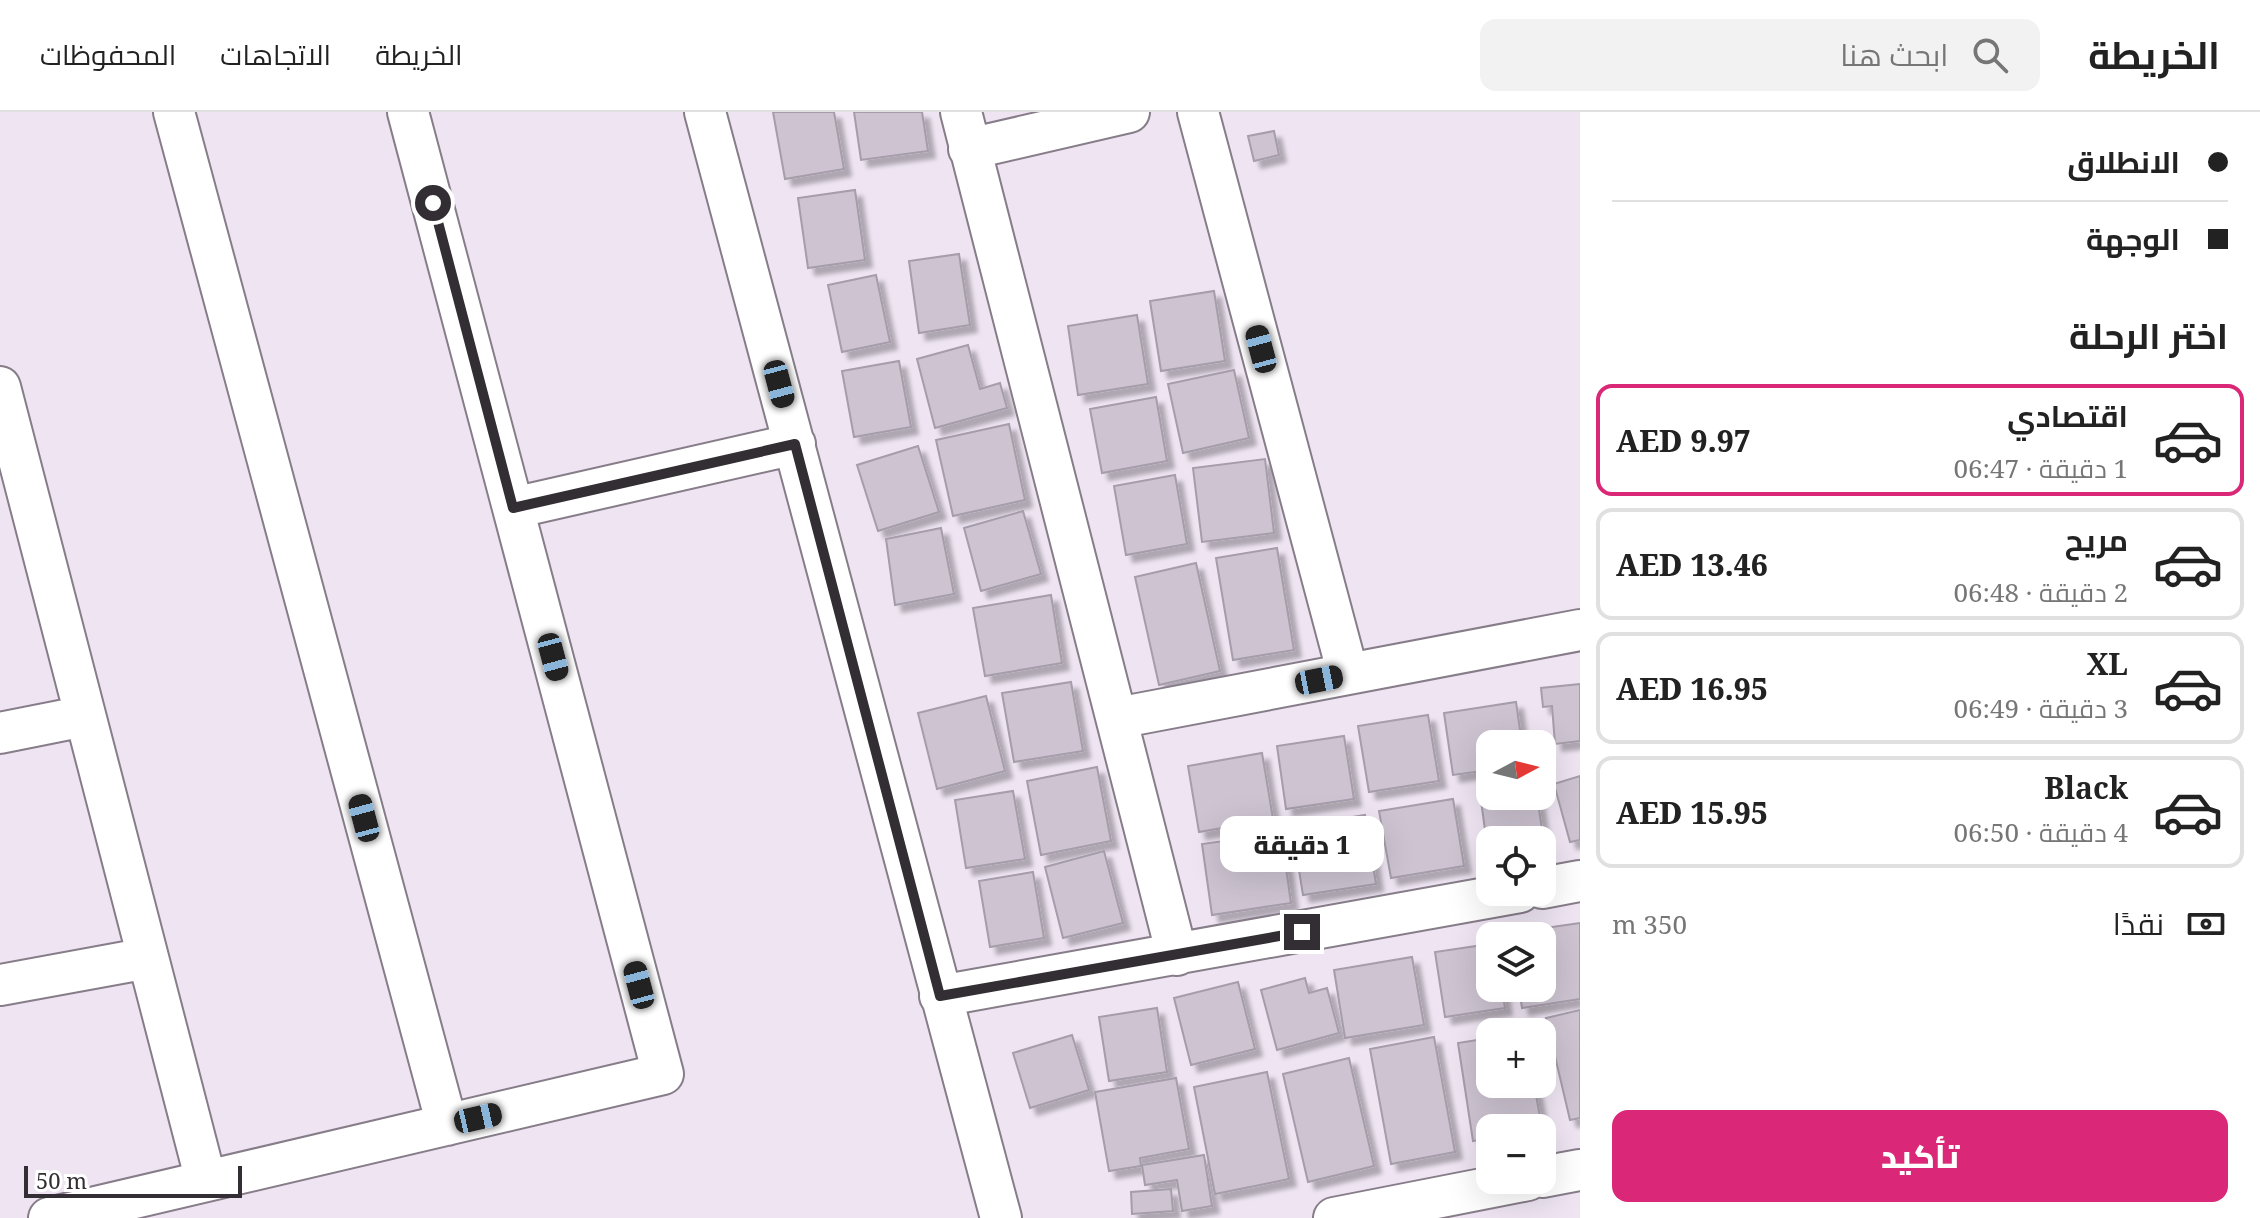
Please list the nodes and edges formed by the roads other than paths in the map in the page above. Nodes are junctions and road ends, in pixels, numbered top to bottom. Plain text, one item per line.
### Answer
1 (174, 112) edge
2 (408, 112) edge
3 (705, 112) edge
4 (1129, 112) edge
5 (1198, 112) edge
6 (965, 131) edge
7 (0, 387) edge
8 (795, 444) junction
9 (8, 450) edge
10 (513, 508) junction
11 (1580, 630) edge
12 (1348, 674) junction
13 (85, 716) junction
14 (1117, 718) junction
15 (0, 733) edge
16 (1580, 881) edge
17 (1556, 885) edge
18 (1476, 900) edge
19 (1177, 955) junction
20 (148, 958) junction
21 (0, 985) edge
22 (940, 996) junction
23 (447, 1125) junction
24 (1580, 1170) edge
25 (1556, 1174) edge
26 (206, 1181) junction
27 (1476, 1190) edge
28 (49, 1218) edge
29 (1001, 1218) edge
30 (1334, 1218) edge

1 - 23 street
2 - 10 street
3 - 8 street
4 - 6 street
5 - 12 street
6 - 14 street
7 - 9 street
8 - 10 street
8 - 22 street
9 - 13 street
10 - 23 street
11 - 12 street
12 - 14 street
13 - 15 street
13 - 20 street
14 - 19 street
16 - 17 street
18 - 19 street
19 - 22 street
20 - 21 street
20 - 26 street
22 - 29 street
23 - 26 street
24 - 25 street
26 - 28 street
27 - 30 street

